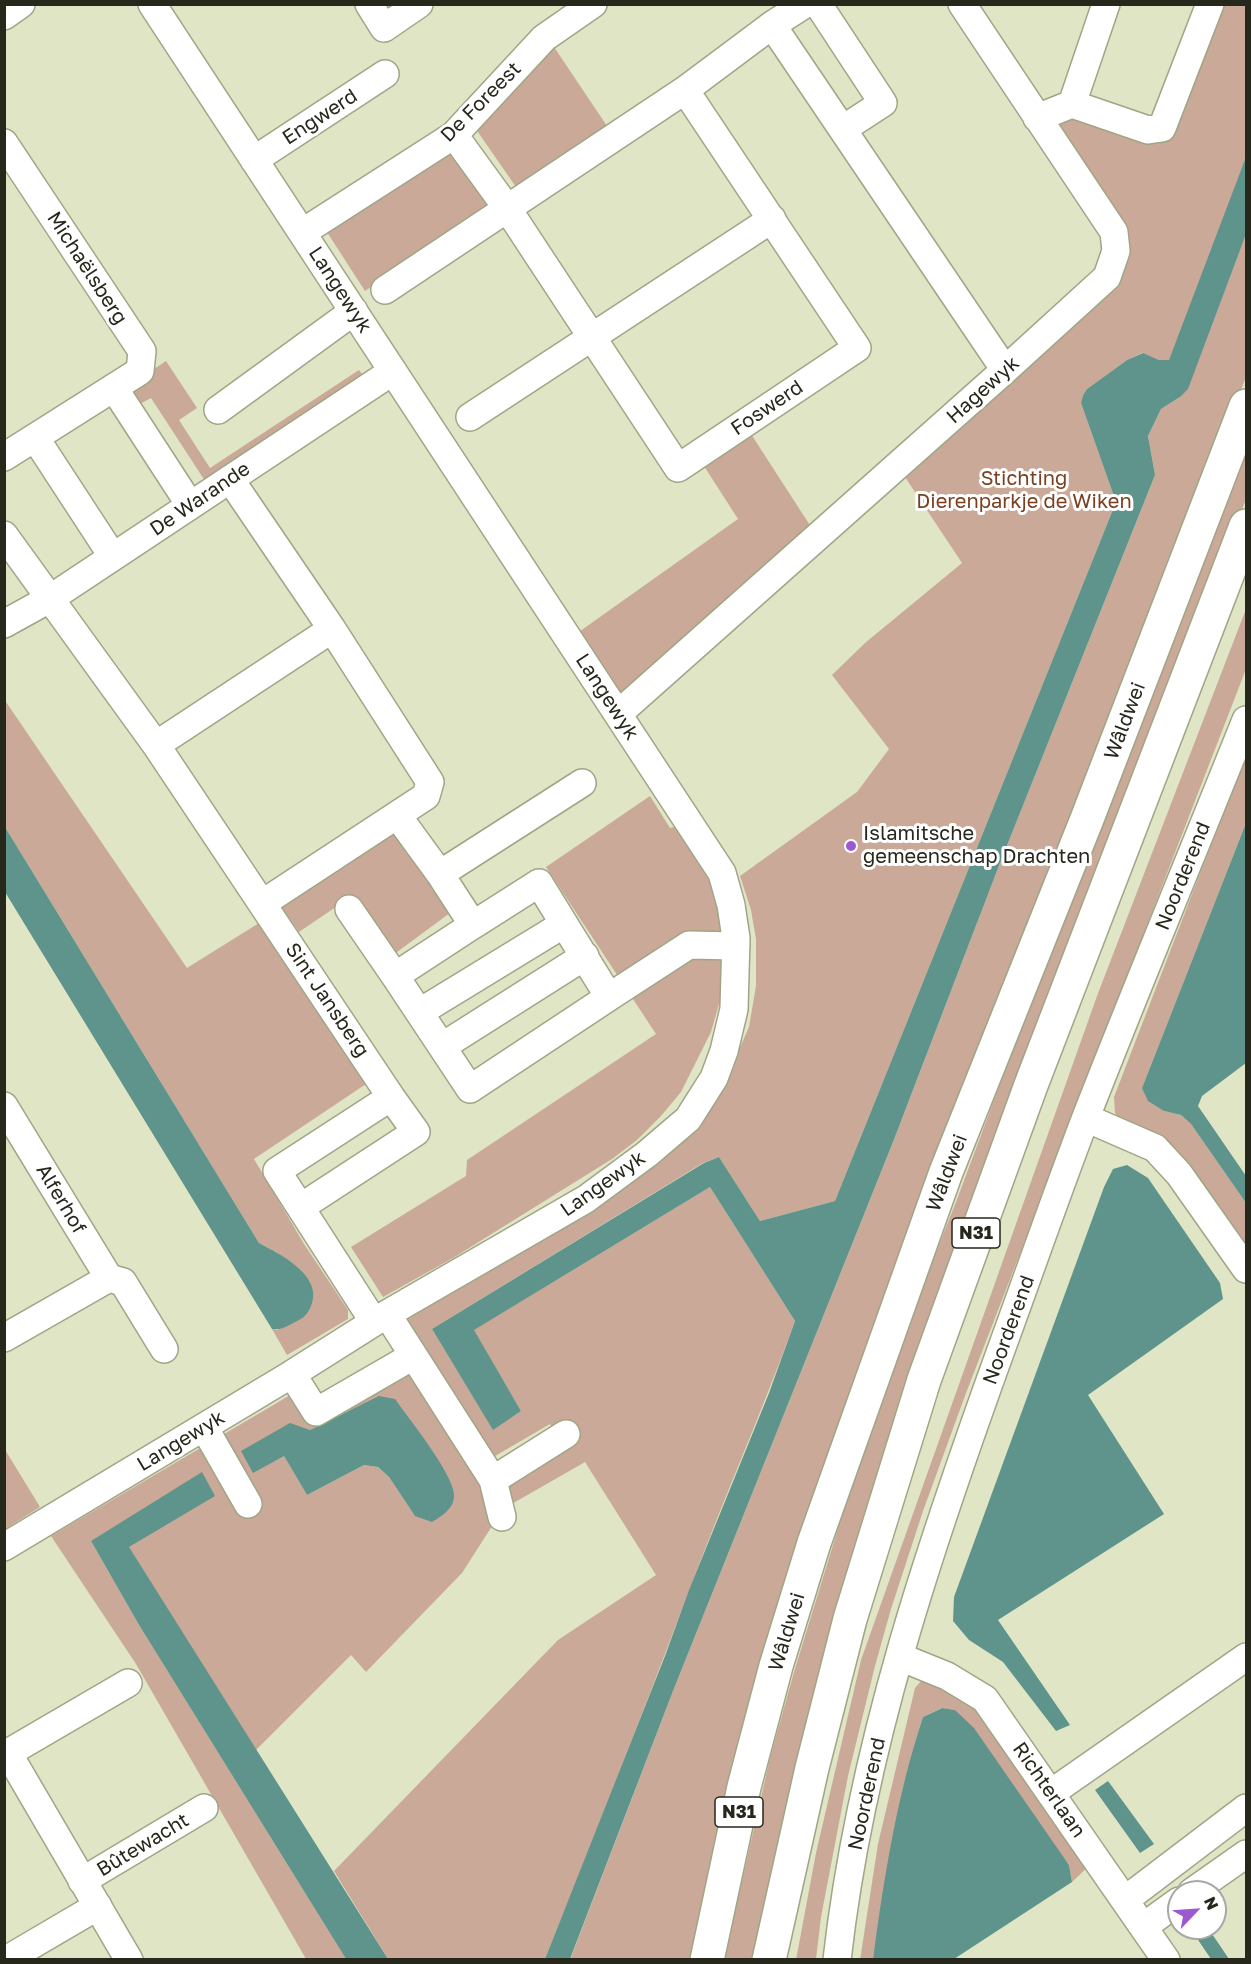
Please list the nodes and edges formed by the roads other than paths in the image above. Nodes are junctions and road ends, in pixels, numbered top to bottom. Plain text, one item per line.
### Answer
1 (21, 4) edge
2 (152, 4) edge
3 (369, 4) edge
4 (419, 4) edge
5 (593, 4) edge
6 (805, 4) edge
7 (818, 4) edge
8 (962, 4) edge
9 (1106, 4) edge
10 (1210, 4) edge
11 (4, 16) edge
12 (772, 25) junction
13 (385, 74) dead end
14 (684, 90) junction
15 (1072, 104) junction
16 (1037, 118) junction
17 (843, 129) junction
18 (454, 135) junction
19 (4, 143) edge
20 (254, 160) junction
21 (507, 208) junction
22 (772, 219) junction
23 (303, 232) junction
24 (385, 290) dead end
25 (354, 311) junction
26 (592, 338) junction
27 (1005, 370) junction
28 (393, 372) junction
29 (114, 388) junction
30 (1246, 406) edge
31 (218, 410) dead end
32 (470, 417) dead end
33 (36, 439) junction
34 (4, 457) edge
35 (230, 479) junction
36 (190, 505) junction
37 (1246, 526) edge
38 (4, 535) edge
39 (113, 557) junction
40 (51, 598) junction
41 (4, 624) edge
42 (332, 629) junction
43 (618, 714) junction
44 (1246, 720) edge
45 (156, 745) junction
46 (582, 783) dead end
47 (397, 815) junction
48 (440, 874) junction
49 (263, 903) junction
50 (349, 909) dead end
51 (564, 924) junction
52 (473, 925) junction
53 (736, 946) junction
54 (585, 956) junction
55 (395, 976) junction
56 (609, 997) junction
57 (420, 1012) junction
58 (443, 1046) junction
59 (391, 1097) junction
60 (7, 1117) edge
61 (1086, 1118) junction
62 (301, 1207) junction
63 (1246, 1269) edge
64 (109, 1278) junction
65 (380, 1318) junction
66 (4, 1338) edge
67 (164, 1349) dead end
68 (413, 1356) junction
69 (292, 1374) junction
70 (204, 1427) junction
71 (566, 1434) dead end
72 (492, 1480) junction
73 (248, 1504) dead end
74 (502, 1517) dead end
75 (4, 1547) edge
76 (900, 1657) junction
77 (1246, 1657) edge
78 (128, 1683) dead end
79 (1051, 1793) junction
80 (204, 1808) dead end
81 (1246, 1808) edge
82 (1246, 1854) edge
83 (1209, 1880) edge
84 (82, 1881) junction
85 (1125, 1900) junction
86 (98, 1906) junction
87 (1167, 1910) edge
88 (1143, 1927) junction
89 (6, 1959) edge
90 (129, 1959) edge
91 (707, 1959) edge
92 (769, 1959) edge
93 (837, 1959) edge
94 (1166, 1959) edge

1 - 11 street
2 - 20 street, Langewyk
3 - 4 street
5 - 18 street, De Foreest
6 - 12 street
7 - 17 street
8 - 16 street, Hagewyk
9 - 15 street
10 - 15 street
12 - 14 street
12 - 17 street
13 - 20 street, Engwerd
14 - 21 street
14 - 22 street, Foswerd
15 - 16 street
16 - 27 street, Hagewyk
17 - 27 street
18 - 21 street, Foswerd
18 - 23 street, De Foreest
19 - 29 street, Michaëlsberg
20 - 23 street, Langewyk
21 - 24 street
21 - 26 street, Foswerd
22 - 26 street
22 - 26 street, Foswerd
23 - 25 street, Langewyk
25 - 28 street, Langewyk
25 - 31 street
26 - 32 street
27 - 43 street, Hagewyk
28 - 35 street, De Warande
28 - 43 street, Langewyk
29 - 33 street, Michaëlsberg
29 - 36 street
30 - 91 highway, Wâldwei / N31
33 - 34 street, Michaëlsberg
33 - 39 street
35 - 36 street, De Warande
35 - 42 street
36 - 39 street, De Warande
37 - 92 highway, N31
38 - 40 street
39 - 40 street, De Warande
40 - 41 street, De Warande
40 - 45 street, Sint Jansberg
42 - 45 street
42 - 47 street
43 - 53 street, Langewyk
44 - 61 street, Noorderend
45 - 49 street, Sint Jansberg
46 - 48 street
47 - 48 street
47 - 49 street
48 - 52 street
49 - 59 street, Sint Jansberg
50 - 55 street
51 - 52 street
51 - 54 street
51 - 57 street
52 - 55 street
53 - 56 street
53 - 65 street, Langewyk
54 - 56 street
54 - 58 street
55 - 57 street
56 - 58 street
57 - 58 street
59 - 62 street
59 - 62 street, Sint Jansberg
60 - 64 street, Alferhof
61 - 63 street
61 - 76 street, Noorderend
62 - 65 street
64 - 66 street
64 - 67 street, Alferhof
65 - 68 street
65 - 69 street, Langewyk
68 - 69 street
68 - 72 street
69 - 70 street, Langewyk
70 - 73 street
70 - 75 street, Langewyk
71 - 72 street
72 - 74 street
76 - 79 street, Richterlaan
76 - 93 street, Noorderend
77 - 79 street
78 - 84 street, Bûtewacht
79 - 85 street, Richterlaan
80 - 84 street, Bûtewacht
81 - 85 street
82 - 83 street
84 - 86 street, Bûtewacht
85 - 88 street, Richterlaan
86 - 89 street
86 - 90 street, Bûtewacht
87 - 88 street
88 - 94 street, Richterlaan

